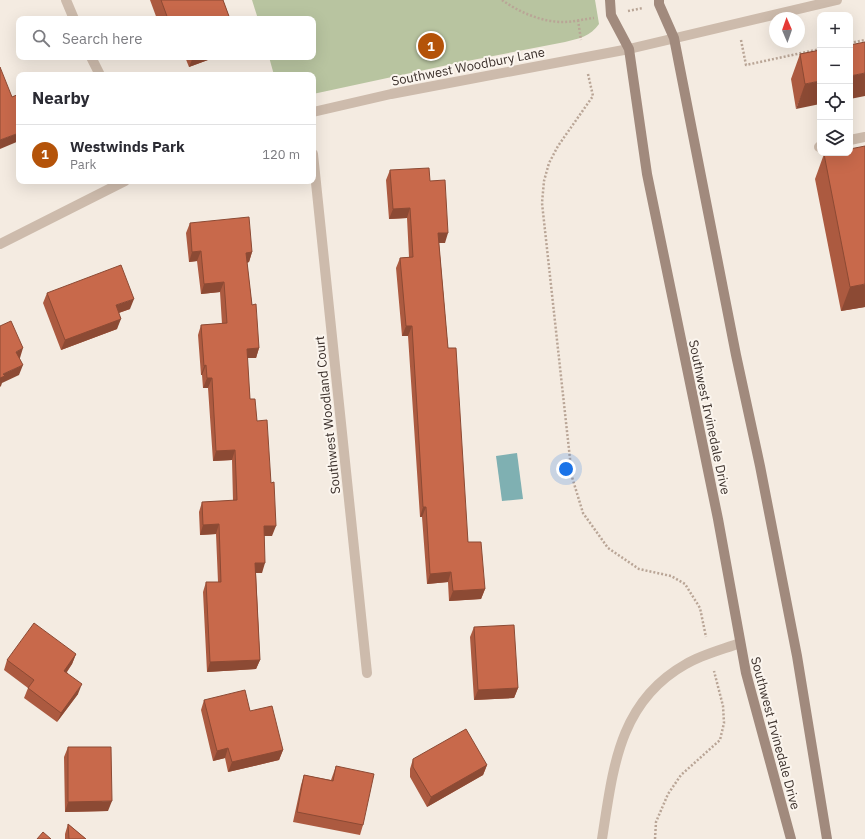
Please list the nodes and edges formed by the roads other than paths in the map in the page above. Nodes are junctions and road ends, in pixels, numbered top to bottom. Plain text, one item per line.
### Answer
1 (66, 0) edge
2 (610, 0) edge
3 (659, 0) edge
4 (837, 0) edge
5 (73, 16) edge
6 (674, 38) junction
7 (629, 49) junction
8 (92, 60) edge
9 (98, 72) edge
10 (316, 111) edge
11 (865, 137) edge
12 (853, 139) edge
13 (316, 183) edge
14 (119, 184) edge
15 (0, 244) edge
16 (740, 643) junction
17 (367, 673) dead end
18 (602, 839) edge
19 (791, 839) edge
20 (827, 839) edge

1 - 5 street
2 - 7 main road, Southwest Irvinedale Drive
3 - 6 main road, Southwest Irvinedale Drive
4 - 6 street, Southwest Woodbury Lane
6 - 7 street, Southwest Woodbury Lane
6 - 20 main road, Southwest Irvinedale Drive
7 - 10 street, Southwest Woodbury Lane
7 - 16 main road, Southwest Irvinedale Drive
8 - 9 street
11 - 12 street
13 - 17 street, Southwest Woodland Court
14 - 15 street
16 - 18 street
16 - 19 main road, Southwest Irvinedale Drive

